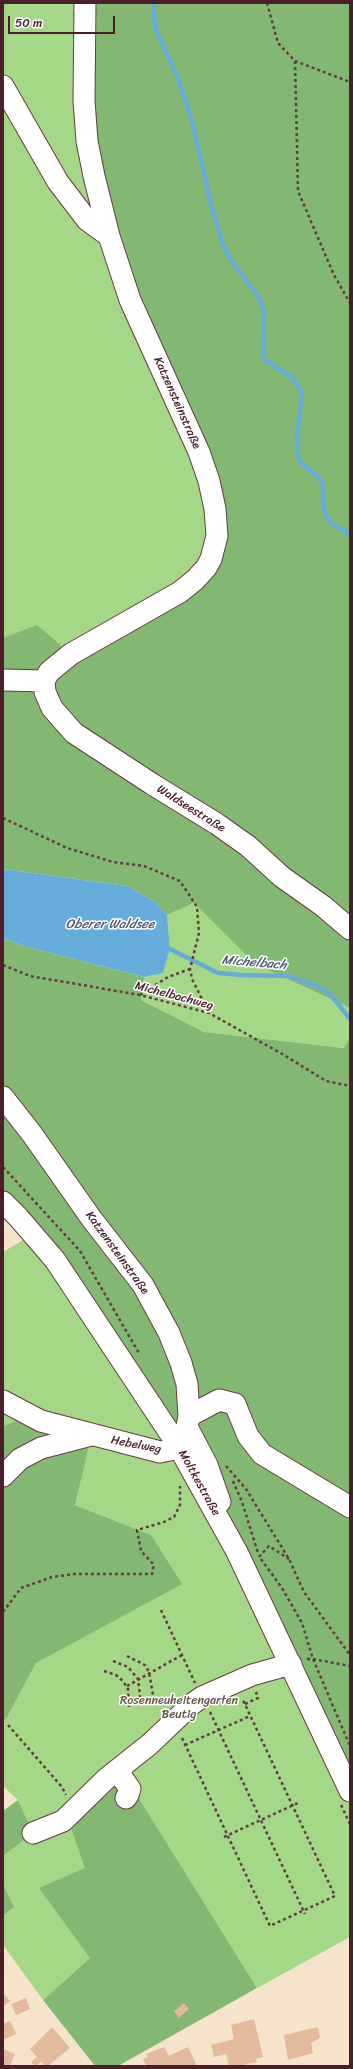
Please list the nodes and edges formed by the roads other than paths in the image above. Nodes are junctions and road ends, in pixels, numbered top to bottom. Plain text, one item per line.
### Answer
1 (85, 3) edge
2 (3, 86) edge
3 (109, 236) junction
4 (3, 680) edge
5 (44, 681) junction
6 (350, 929) edge
7 (3, 1097) edge
8 (3, 1202) edge
9 (3, 1401) edge
10 (185, 1429) junction
11 (92, 1435) junction
12 (3, 1476) edge
13 (350, 1507) edge
14 (237, 1552) junction
15 (291, 1664) junction
16 (117, 1770) junction
17 (350, 1791) edge
18 (126, 1798) dead end
19 (33, 1833) dead end

1 - 3 street, Katzensteinstraße
2 - 3 street
3 - 5 street, Katzensteinstraße
4 - 5 street
5 - 6 street, Waldseestraße
7 - 10 street, Katzensteinstraße
8 - 10 street, Moltkestraße
9 - 11 street, Hebelweg
10 - 11 street, Hebelweg
10 - 13 street, Hebelweg
10 - 14 street, Moltkestraße
10 - 14 street, Katzensteinstraße
11 - 12 street, Hebelweg
14 - 15 street, Moltkestraße
15 - 16 street
15 - 17 street, Moltkestraße
16 - 18 street
16 - 19 street

